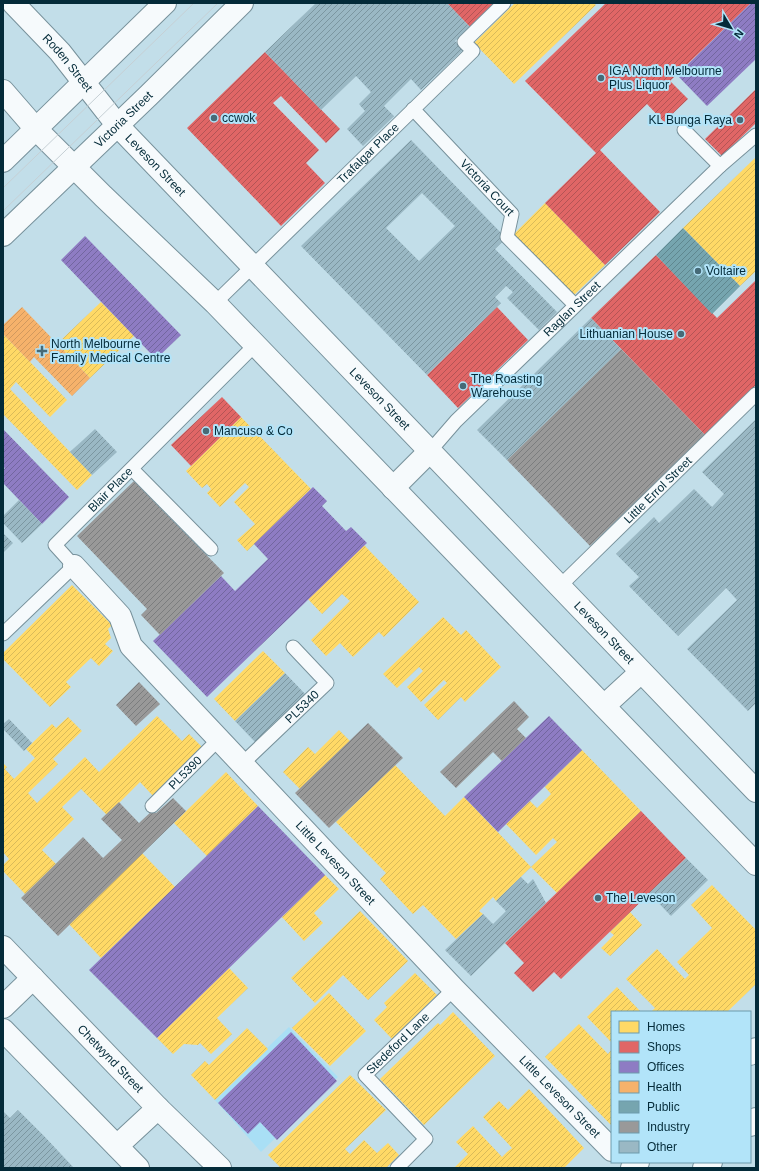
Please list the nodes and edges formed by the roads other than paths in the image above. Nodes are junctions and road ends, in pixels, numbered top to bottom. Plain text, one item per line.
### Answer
1 (12, 3) edge
2 (165, 3) edge
3 (242, 3) edge
4 (504, 3) edge
5 (84, 84) junction
6 (3, 91) edge
7 (413, 109) junction
8 (118, 126) junction
9 (36, 129) junction
10 (684, 130) dead end
11 (756, 135) edge
12 (3, 161) edge
13 (720, 166) junction
14 (74, 167) junction
15 (3, 235) edge
16 (252, 267) junction
17 (215, 303) junction
18 (575, 305) junction
19 (256, 344) junction
20 (756, 394) edge
21 (430, 451) junction
22 (132, 469) junction
23 (393, 488) junction
24 (211, 549) dead end
25 (74, 566) junction
26 (560, 586) junction
27 (3, 634) edge
28 (293, 647) dead end
29 (641, 672) junction
30 (604, 706) junction
31 (219, 740) junction
32 (242, 764) junction
33 (756, 791) edge
34 (152, 806) dead end
35 (756, 864) edge
36 (3, 947) edge
37 (33, 978) junction
38 (454, 989) junction
39 (3, 1008) edge
40 (3, 1030) edge
41 (158, 1108) junction
42 (117, 1146) junction
43 (611, 1149) edge
44 (138, 1168) edge
45 (220, 1168) edge
46 (397, 1168) edge

1 - 5 street, Roden Street
2 - 5 street
3 - 8 street, Victoria Street
4 - 7 lane, Trafalgar Place
5 - 8 street, Roden Street
5 - 9 street
6 - 9 street
7 - 16 lane, Trafalgar Place
7 - 18 lane, Victoria Court
8 - 14 street, Victoria Street
8 - 16 street, Leveson Street
9 - 12 street
9 - 14 street
10 - 13 lane
11 - 13 lane, Raglan Street
13 - 18 lane, Raglan Street
14 - 15 street, Victoria Street
14 - 17 street
16 - 17 lane, Trafalgar Place
16 - 21 street, Leveson Street
17 - 19 street
18 - 21 lane, Raglan Street
19 - 22 lane, Blair Place
19 - 23 street
20 - 26 lane, Little Errol Street
21 - 23 street, Raglan Street
21 - 26 street, Leveson Street
22 - 24 lane
22 - 25 lane, Blair Place
23 - 30 street
25 - 27 lane
25 - 31 street, Little Leveson Street
26 - 29 street, Leveson Street
28 - 32 lane, PL5340
29 - 30 street, Leveson Street
29 - 33 street, Leveson Street
30 - 35 street
31 - 32 street, Little Leveson Street
31 - 34 lane, PL5390
32 - 38 street, Little Leveson Street
36 - 37 street, Chetwynd Street
37 - 39 street
37 - 41 street, Chetwynd Street
38 - 43 street, Little Leveson Street
38 - 46 lane, Stedeford Lane
40 - 42 street
41 - 42 street
41 - 45 street, Chetwynd Street
42 - 44 street

